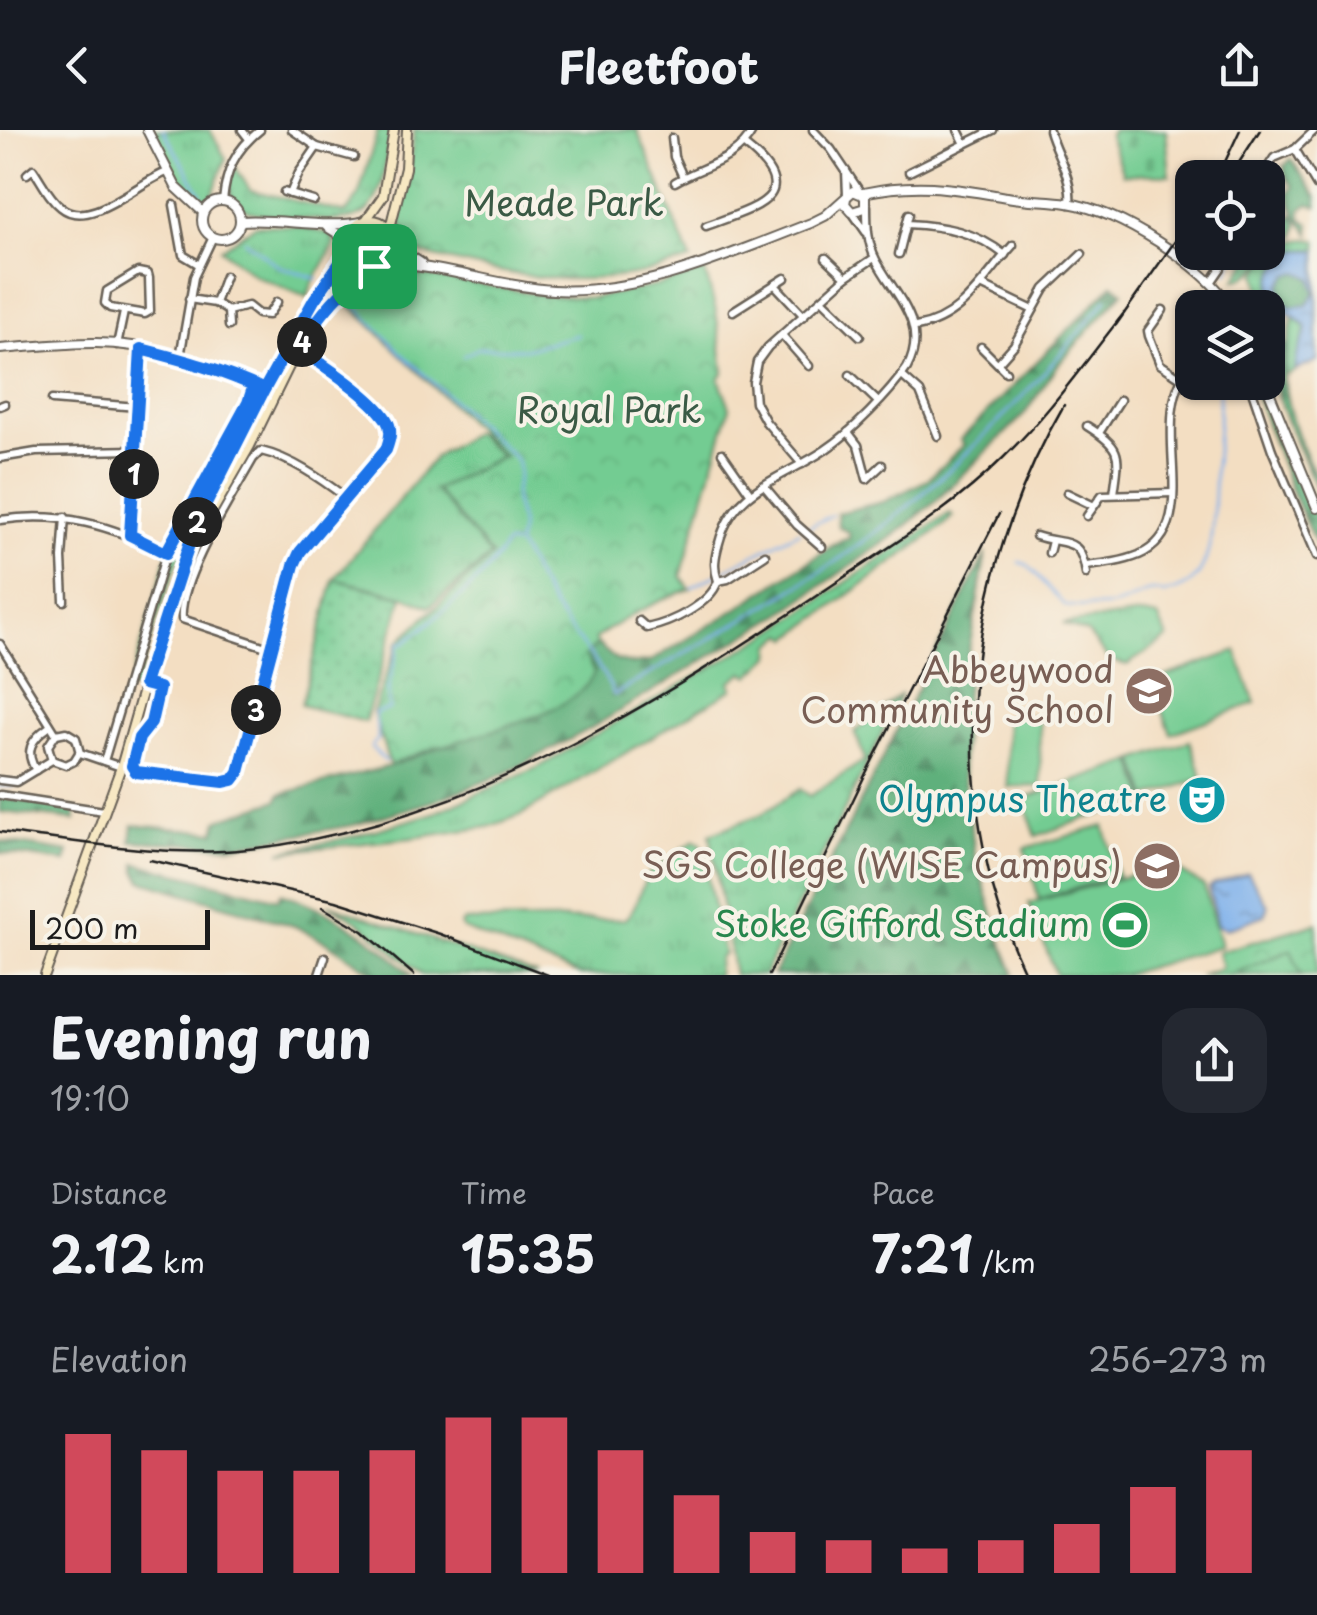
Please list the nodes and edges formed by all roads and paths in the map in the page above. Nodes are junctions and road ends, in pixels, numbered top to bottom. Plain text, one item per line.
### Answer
1 (147, 130) edge
2 (242, 130) edge
3 (260, 130) edge
4 (292, 130) edge
5 (394, 130) edge
6 (407, 130) edge
7 (753, 130) edge
8 (812, 130) edge
9 (828, 130) edge
10 (958, 130) edge
11 (993, 130) edge
12 (1048, 130) edge
13 (1059, 130) edge
14 (1315, 130) edge
15 (820, 137) junction
16 (249, 139) junction
17 (1052, 141) junction
18 (670, 142) dead end
19 (965, 144) junction
20 (744, 145) junction
21 (316, 146) junction
22 (1295, 148) junction
23 (354, 158) dead end
24 (1273, 160) edge
25 (846, 170) junction
26 (167, 172) junction
27 (909, 172) dead end
28 (26, 174) dead end
29 (683, 177) junction
30 (674, 182) dead end
31 (1317, 186) edge
32 (847, 196) junction
33 (864, 198) junction
34 (223, 201) junction
35 (314, 201) dead end
36 (1070, 204) junction
37 (174, 205) dead end
38 (850, 211) junction
39 (203, 212) junction
40 (909, 214) dead end
41 (825, 216) junction
42 (240, 221) junction
43 (364, 221) junction
44 (907, 224) junction
45 (324, 225) junction
46 (706, 226) dead end
47 (391, 231) junction
48 (867, 234) junction
49 (213, 237) junction
50 (1014, 246) dead end
51 (348, 249) junction
52 (899, 254) dead end
53 (1082, 254) dead end
54 (1004, 255) junction
55 (874, 258) junction
56 (831, 259) dead end
57 (198, 264) junction
58 (425, 265) junction
59 (376, 266) junction
60 (1219, 270) edge
61 (225, 276) dead end
62 (846, 277) junction
63 (785, 278) dead end
64 (1212, 281) junction
65 (776, 285) junction
66 (982, 285) junction
67 (1219, 290) edge
68 (189, 299) junction
69 (822, 300) junction
70 (277, 302) dead end
71 (215, 303) junction
72 (228, 310) junction
73 (1031, 310) junction
74 (1163, 310) dead end
75 (733, 311) dead end
76 (124, 312) junction
77 (804, 316) junction
78 (229, 326) dead end
79 (916, 327) junction
80 (782, 335) junction
81 (860, 336) dead end
82 (117, 344) junction
83 (294, 345) junction
84 (982, 347) dead end
85 (0, 349) edge
86 (141, 349) junction
87 (180, 359) junction
88 (998, 363) junction
89 (809, 366) dead end
90 (1006, 372) dead end
91 (284, 374) junction
92 (850, 375) dead end
93 (1175, 375) edge
94 (902, 376) junction
95 (254, 385) junction
96 (264, 390) junction
97 (52, 400) dead end
98 (1175, 400) edge
99 (1255, 400) edge
100 (1272, 400) edge
101 (876, 402) junction
102 (1119, 404) dead end
103 (137, 407) junction
104 (1088, 426) dead end
105 (939, 430) dead end
106 (848, 432) junction
107 (1099, 433) junction
108 (135, 450) junction
109 (722, 452) dead end
110 (0, 458) edge
111 (802, 464) junction
112 (882, 465) dead end
113 (867, 479) junction
114 (873, 486) dead end
115 (765, 487) junction
116 (1073, 493) dead end
117 (1173, 493) junction
118 (750, 494) junction
119 (1114, 494) junction
120 (345, 497) junction
121 (1092, 505) junction
122 (1317, 508) edge
123 (1086, 516) dead end
124 (65, 517) junction
125 (0, 520) edge
126 (130, 535) junction
127 (1036, 536) dead end
128 (1052, 541) junction
129 (822, 546) dead end
130 (1049, 553) dead end
131 (188, 554) junction
132 (765, 555) dead end
133 (1317, 556) edge
134 (166, 560) junction
135 (718, 581) junction
136 (64, 601) dead end
137 (169, 601) junction
138 (182, 606) junction
139 (639, 621) dead end
140 (0, 644) edge
141 (272, 649) junction
142 (144, 684) junction
143 (125, 691) junction
144 (141, 696) junction
145 (49, 727) junction
146 (56, 734) junction
147 (80, 752) junction
148 (52, 760) junction
149 (104, 762) junction
150 (122, 768) junction
151 (36, 770) junction
152 (0, 780) edge
153 (0, 795) edge
154 (104, 811) junction
155 (327, 954) dead end
156 (46, 975) edge
157 (319, 975) edge

1 - 26 street
2 - 16 street
3 - 16 street
4 - 21 street
5 - 43 main road
6 - 47 main road
7 - 20 street
8 - 15 street
9 - 15 street
10 - 19 street
11 - 19 street
12 - 17 street
13 - 17 street
14 - 22 street
15 - 25 street
16 - 34 street
17 - 36 street
18 - 29 street
19 - 27 street
20 - 29 street
20 - 46 street
21 - 23 street
21 - 35 street
22 - 24 street
22 - 31 street
25 - 32 street
25 - 33 street
26 - 28 street
26 - 39 street
29 - 30 street
32 - 33 street
32 - 38 street
32 - 41 street
33 - 36 street
33 - 38 street
33 - 48 street
34 - 39 street
34 - 42 street
36 - 64 street
37 - 57 street
38 - 41 street
38 - 48 street
39 - 49 street
40 - 44 street
41 - 58 street
42 - 45 street
42 - 49 street
43 - 45 street
43 - 47 main road
43 - 51 main road
44 - 52 street
44 - 54 street
45 - 51 street
47 - 58 street
47 - 59 main road
48 - 55 street
49 - 57 street
50 - 54 street
51 - 59 main road
51 - 83 main road
53 - 73 street
54 - 66 street
55 - 62 street
55 - 79 street
56 - 62 street
57 - 68 street
58 - 59 street
59 - 83 main road
60 - 64 street
61 - 71 street
62 - 69 street
63 - 65 street
64 - 67 street
65 - 75 street
65 - 77 street
66 - 73 street
66 - 79 street
68 - 71 street
68 - 87 street
69 - 77 street
69 - 81 street
70 - 72 street
71 - 72 street
72 - 78 street
73 - 88 street
74 - 93 street
76 - 76 street
76 - 82 street
77 - 80 street
79 - 94 street
80 - 89 street
80 - 111 street
82 - 85 street
82 - 86 street
83 - 91 main road
83 - 96 main road
83 - 120 street
84 - 88 street
86 - 87 street
86 - 103 street
87 - 95 street
88 - 90 street
91 - 96 main road
91 - 131 main road
92 - 101 street
94 - 101 street
94 - 105 street
95 - 96 street
95 - 134 street
96 - 131 main road
97 - 103 street
98 - 117 street
99 - 133 street
100 - 122 street
101 - 106 street
102 - 107 street
103 - 108 street
104 - 107 street
106 - 111 street
106 - 113 street
107 - 119 street
108 - 110 street
108 - 126 street
109 - 118 street
111 - 115 street
112 - 113 street
113 - 114 street
115 - 118 street
115 - 129 street
116 - 121 street
117 - 119 street
117 - 128 street
118 - 135 street
119 - 121 street
120 - 138 street
120 - 141 street
121 - 123 street
124 - 125 street
124 - 126 street
124 - 136 street
126 - 134 street
127 - 128 street
128 - 130 street
131 - 137 main road
132 - 135 street
134 - 143 street
135 - 139 street
137 - 138 street
137 - 142 main road
138 - 141 street
140 - 145 street
141 - 142 street
142 - 144 main road
143 - 144 street
143 - 149 street
144 - 150 main road
145 - 146 street
145 - 151 street
146 - 147 street
146 - 148 street
147 - 148 street
147 - 149 street
148 - 151 street
149 - 150 street
150 - 154 main road
151 - 152 street
153 - 154 street
154 - 156 main road
155 - 157 street

